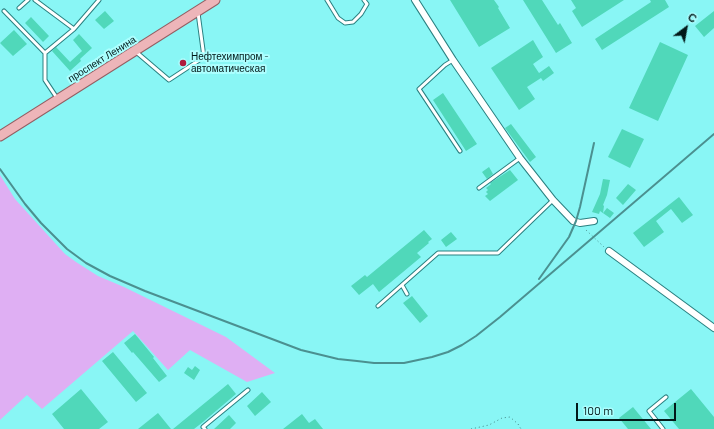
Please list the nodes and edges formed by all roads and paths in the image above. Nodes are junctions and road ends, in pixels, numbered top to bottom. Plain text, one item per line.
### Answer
1 (28, 0) edge
2 (36, 0) edge
3 (99, 0) edge
4 (215, 0) edge
5 (327, 0) edge
6 (364, 0) edge
7 (415, 0) edge
8 (19, 8) dead end
9 (4, 11) dead end
10 (198, 11) junction
11 (74, 29) junction
12 (135, 51) junction
13 (44, 53) junction
14 (453, 60) junction
15 (58, 100) junction
16 (0, 136) edge
17 (460, 151) dead end
18 (520, 158) junction
19 (479, 188) dead end
20 (553, 200) junction
21 (594, 221) dead end
22 (580, 223) junction
23 (609, 251) joint
24 (402, 285) junction
25 (407, 294) dead end
26 (378, 306) dead end
27 (714, 328) edge
28 (248, 390) dead end
29 (666, 397) dead end
30 (205, 429) edge
31 (470, 429) edge
32 (521, 429) edge
33 (663, 429) edge

1 - 8 lane
2 - 11 lane
3 - 11 lane
4 - 10 main road, проспект Ленина
5 - 6 lane
7 - 14 street
9 - 13 lane
10 - 12 main road, проспект Ленина
10 - 12 lane
11 - 13 lane
12 - 15 main road, проспект Ленина
13 - 15 lane
14 - 17 lane
14 - 18 street
15 - 16 main road, проспект Ленина
18 - 19 lane
18 - 20 street
20 - 22 street
20 - 24 lane
21 - 22 street
22 - 23 path
23 - 27 street
24 - 25 lane
24 - 26 lane
28 - 30 lane
29 - 33 lane
31 - 32 path

